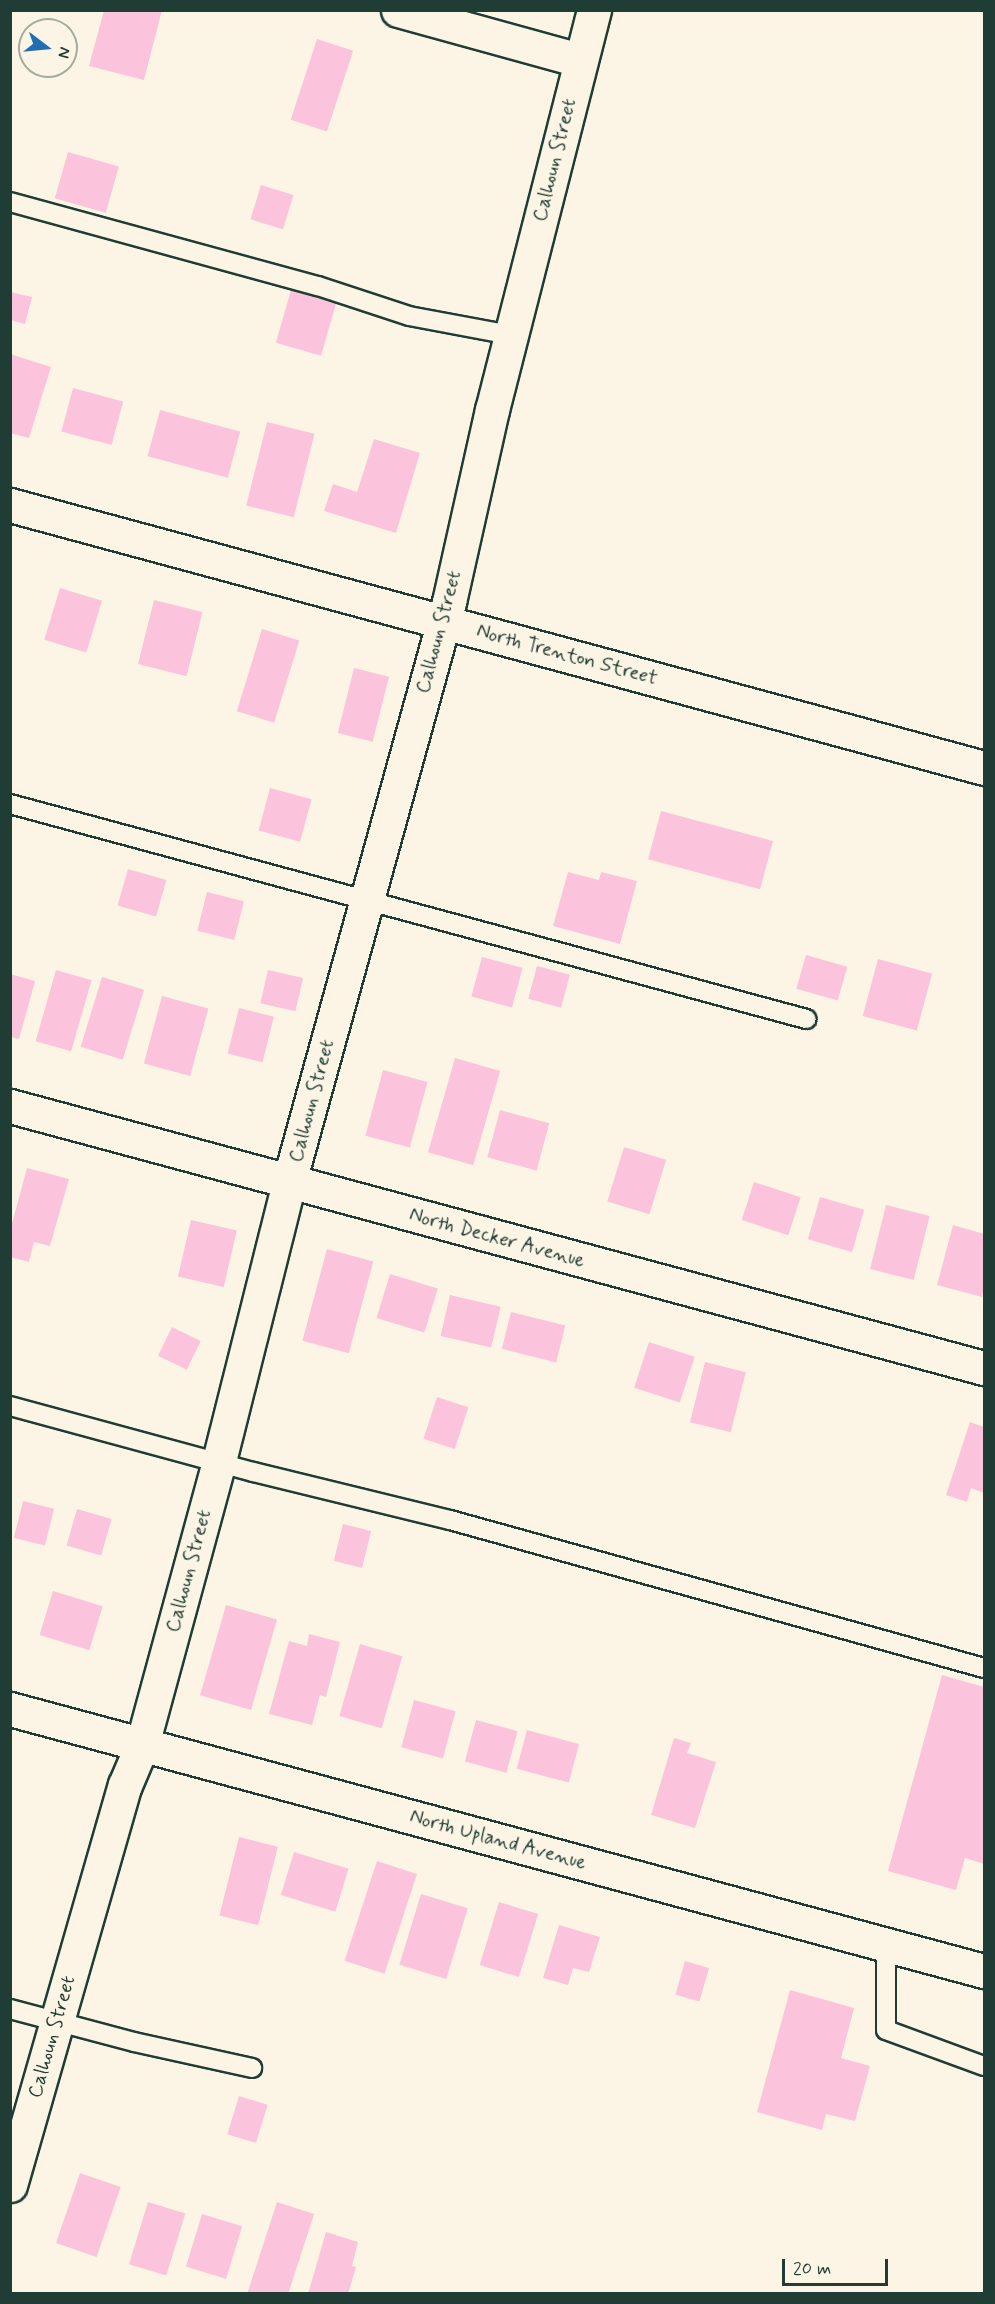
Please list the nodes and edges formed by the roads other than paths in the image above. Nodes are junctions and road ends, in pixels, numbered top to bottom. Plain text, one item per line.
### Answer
1 (398, 10) edge
2 (594, 10) edge
3 (580, 60) junction
4 (10, 202) edge
5 (511, 335) junction
6 (10, 505) edge
7 (442, 621) junction
8 (984, 768) edge
9 (10, 804) edge
10 (367, 900) junction
11 (806, 1019) dead end
12 (10, 1106) edge
13 (289, 1182) junction
14 (984, 1368) edge
15 (10, 1406) edge
16 (219, 1461) junction
17 (984, 1668) edge
18 (10, 1709) edge
19 (142, 1745) junction
20 (886, 1944) junction
21 (984, 1971) edge
22 (10, 2009) edge
23 (56, 2021) junction
24 (984, 2066) edge
25 (252, 2068) dead end
26 (10, 2185) edge

1 - 3 street
2 - 3 street, Calhoun Street
3 - 5 street, Calhoun Street
4 - 5 lane
5 - 7 street, Calhoun Street
6 - 7 street, North Trenton Street
7 - 8 street, North Trenton Street
7 - 10 street, Calhoun Street
9 - 10 lane
10 - 11 lane
10 - 13 street, Calhoun Street
12 - 13 street, North Decker Avenue
13 - 14 street, North Decker Avenue
13 - 16 street, Calhoun Street
15 - 16 lane
16 - 17 lane
16 - 19 street, Calhoun Street
18 - 19 street, North Upland Avenue
19 - 20 street, North Upland Avenue
19 - 23 street, Calhoun Street
20 - 21 street, North Upland Avenue
20 - 24 lane
22 - 23 lane
23 - 25 lane
23 - 26 street, Calhoun Street

